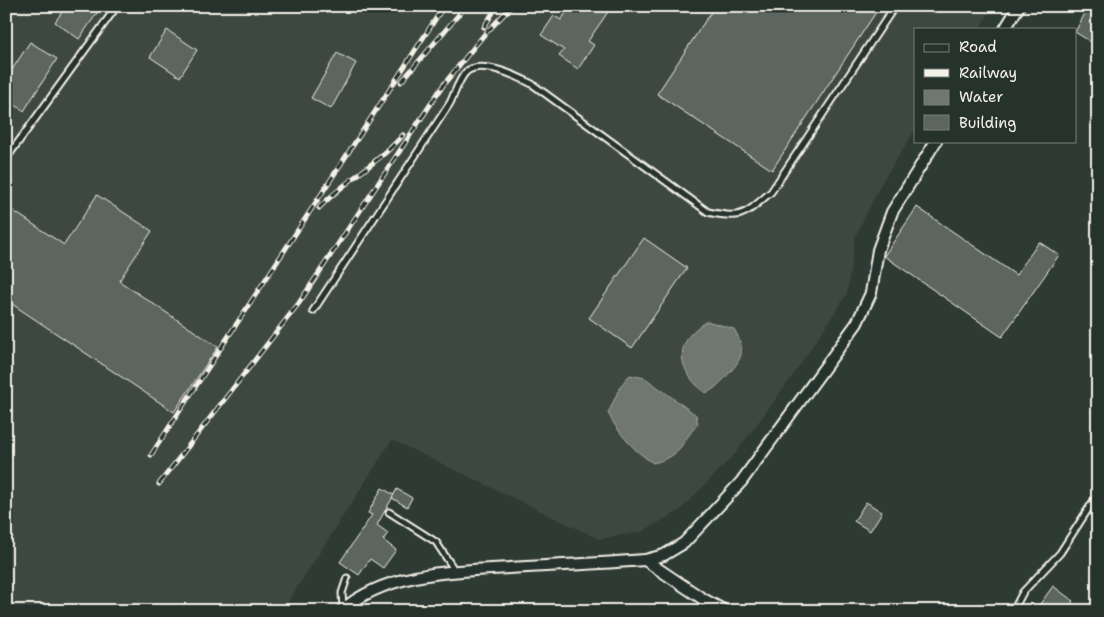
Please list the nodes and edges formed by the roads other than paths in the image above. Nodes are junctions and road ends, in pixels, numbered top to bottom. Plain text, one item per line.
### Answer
1 (117, 6) edge
2 (895, 6) edge
3 (1019, 6) edge
4 (1006, 28) edge
5 (935, 142) edge
6 (6, 159) edge
7 (313, 311) dead end
8 (1098, 494) edge
9 (389, 512) dead end
10 (645, 560) junction
11 (455, 571) junction
12 (347, 578) dead end
13 (342, 610) edge
14 (725, 611) edge
15 (1013, 611) edge

1 - 6 lane
2 - 7 lane
3 - 4 street
5 - 10 street
8 - 15 lane
9 - 11 lane
10 - 11 street
10 - 14 street
11 - 13 street
12 - 13 lane

